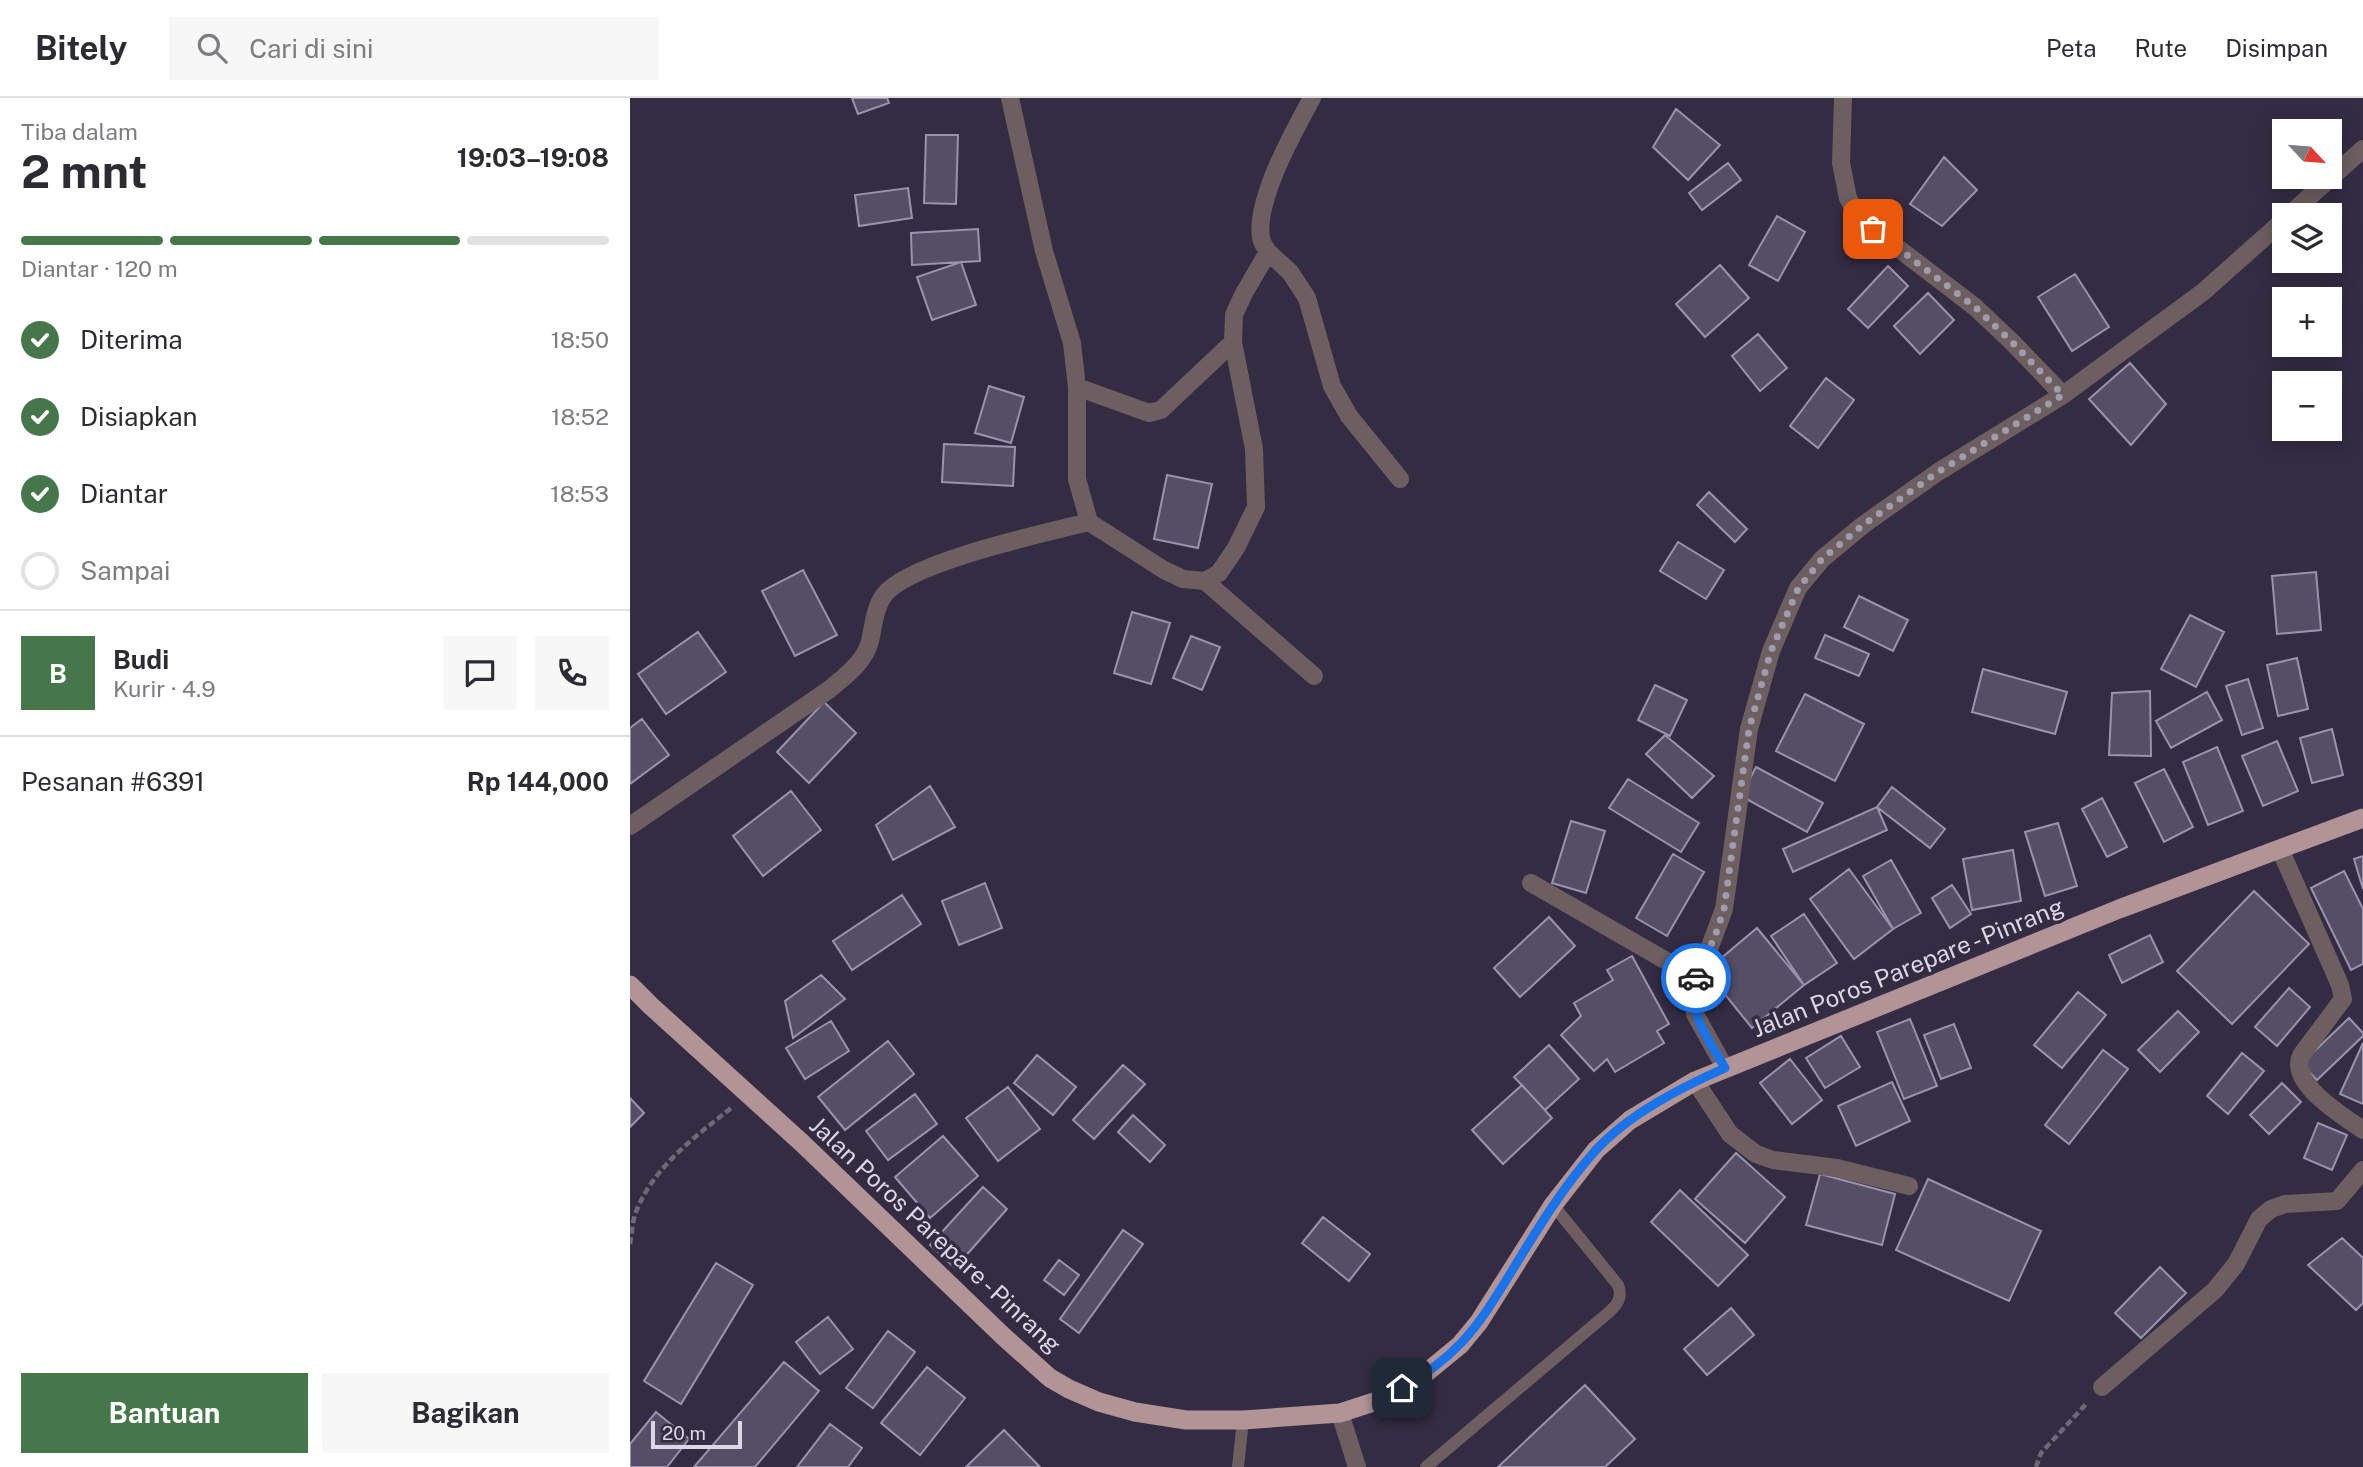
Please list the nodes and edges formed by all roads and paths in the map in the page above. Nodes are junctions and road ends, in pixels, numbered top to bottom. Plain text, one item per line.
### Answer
1 (1010, 98) edge
2 (1312, 98) edge
3 (1843, 98) edge
4 (2363, 149) edge
5 (2302, 203) edge
6 (2272, 231) edge
7 (1268, 252) junction
8 (1233, 342) junction
9 (1077, 387) junction
10 (2063, 395) junction
11 (1400, 479) dead end
12 (1089, 522) junction
13 (1205, 581) junction
14 (1314, 676) dead end
15 (2363, 818) edge
16 (630, 826) edge
17 (2280, 849) junction
18 (1531, 883) dead end
19 (1696, 978) junction
20 (630, 985) edge
21 (1725, 1068) junction
22 (1695, 1081) junction
23 (748, 1094) junction
24 (2363, 1130) edge
25 (2363, 1170) edge
26 (1909, 1186) dead end
27 (1553, 1205) junction
28 (630, 1244) edge
29 (2102, 1387) joint
30 (1340, 1413) junction
31 (1243, 1420) junction
32 (1238, 1467) edge
33 (1357, 1467) edge
34 (1426, 1467) edge
35 (2036, 1467) edge

1 - 9 street
2 - 7 street
3 - 10 street
4 - 5 street
6 - 10 street
7 - 8 street
7 - 11 street
8 - 9 street
8 - 13 street
9 - 12 street
10 - 19 street
12 - 13 street
12 - 16 street
13 - 14 street
15 - 17 highway, Jalan Poros Parepare - Pinrang
17 - 21 highway, Jalan Poros Parepare - Pinrang
17 - 24 street
18 - 19 street
19 - 21 street
20 - 23 highway, Jalan Poros Parepare - Pinrang
21 - 22 highway, Jalan Poros Parepare - Pinrang
22 - 26 street
22 - 27 highway, Jalan Poros Parepare - Pinrang
23 - 28 path
23 - 31 highway, Jalan Poros Parepare - Pinrang
25 - 29 street
27 - 30 highway, Jalan Poros Parepare - Pinrang
27 - 34 lane
29 - 35 path
30 - 31 highway, Jalan Poros Parepare - Pinrang
30 - 33 street
31 - 32 lane

